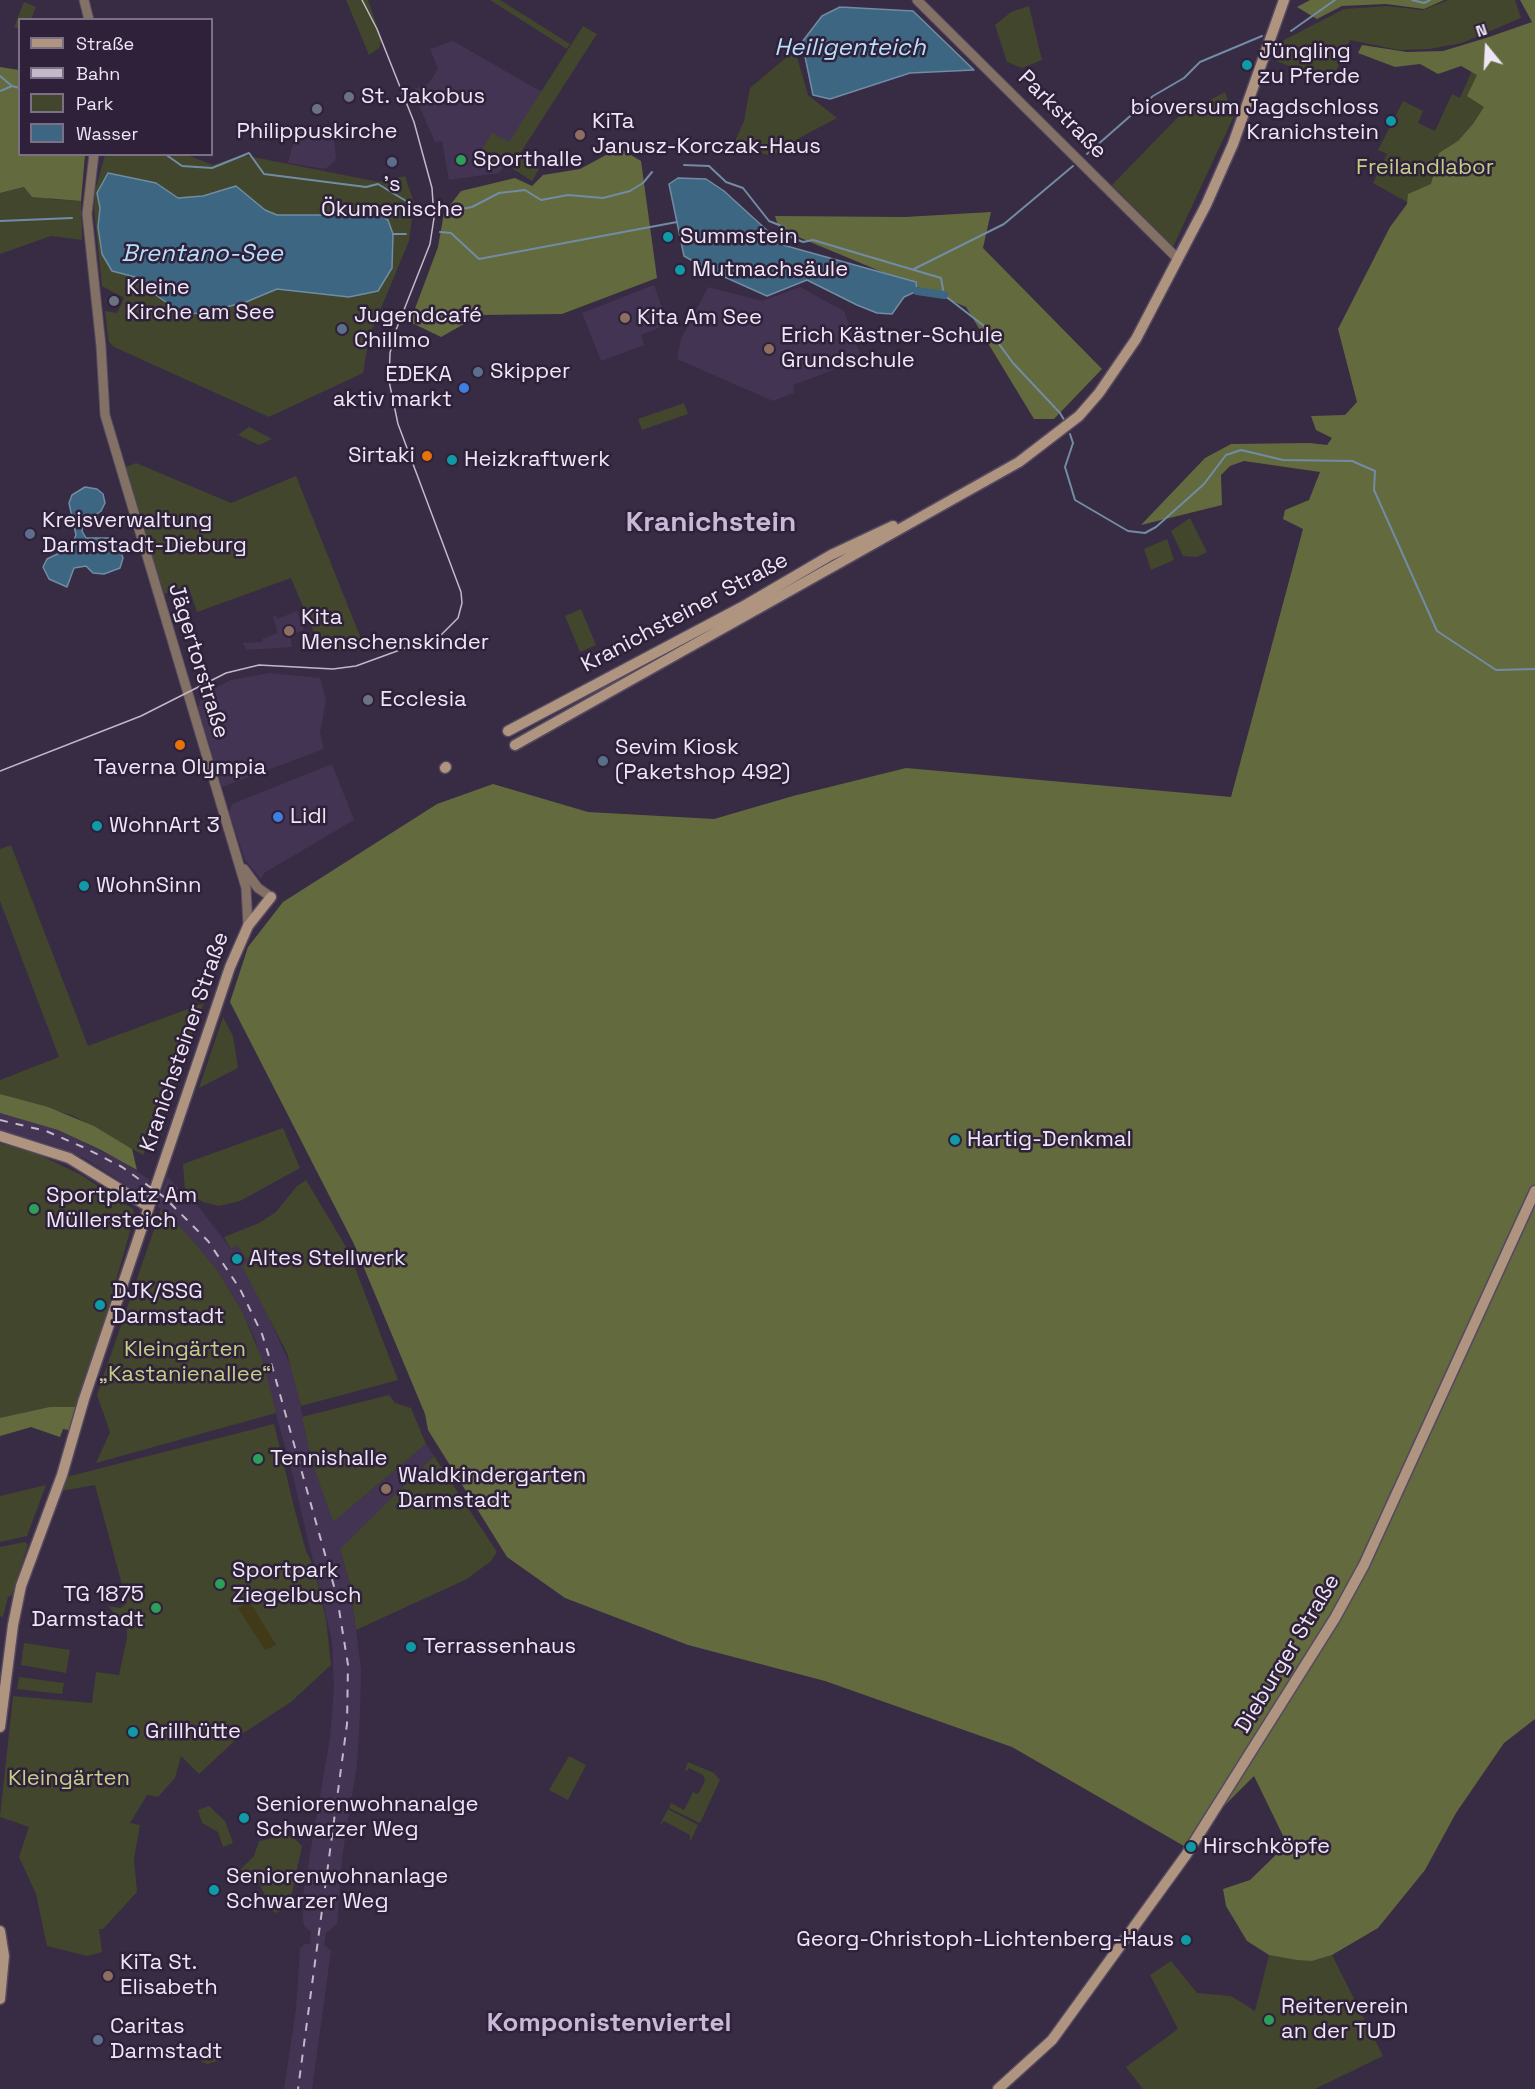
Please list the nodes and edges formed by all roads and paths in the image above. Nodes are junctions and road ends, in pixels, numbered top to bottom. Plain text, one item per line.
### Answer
1 (84, 0) edge
2 (917, 0) edge
3 (1284, 0) edge
4 (88, 18) edge
5 (94, 156) edge
6 (1178, 259) junction
7 (948, 501) junction
8 (508, 731) dead end
9 (515, 745) dead end
10 (237, 858) junction
11 (248, 894) junction
12 (271, 897) joint
13 (260, 909) junction
14 (248, 926) junction
15 (0, 1136) edge
16 (1535, 1191) edge
17 (149, 1207) junction
18 (0, 1727) edge
19 (0, 1931) edge
20 (0, 1999) edge
21 (998, 2089) edge

1 - 4 street
2 - 6 street, Parkstraße
3 - 6 main road, Kranichsteiner Straße
5 - 10 street, Jägertorstraße
6 - 7 main road, Kranichsteiner Straße
7 - 8 main road, Kranichsteiner Straße
7 - 9 main road, Kranichsteiner Straße
10 - 11 street, Jägertorstraße
10 - 12 street, Jägertorstraße
11 - 13 street, Jägertorstraße
11 - 14 street, Jägertorstraße
12 - 13 main road, Kranichsteiner Straße
13 - 14 main road, Kranichsteiner Straße
14 - 17 main road, Kranichsteiner Straße
15 - 17 main road
16 - 21 main road, Dieburger Straße
17 - 18 main road, Kranichsteiner Straße
19 - 20 main road

